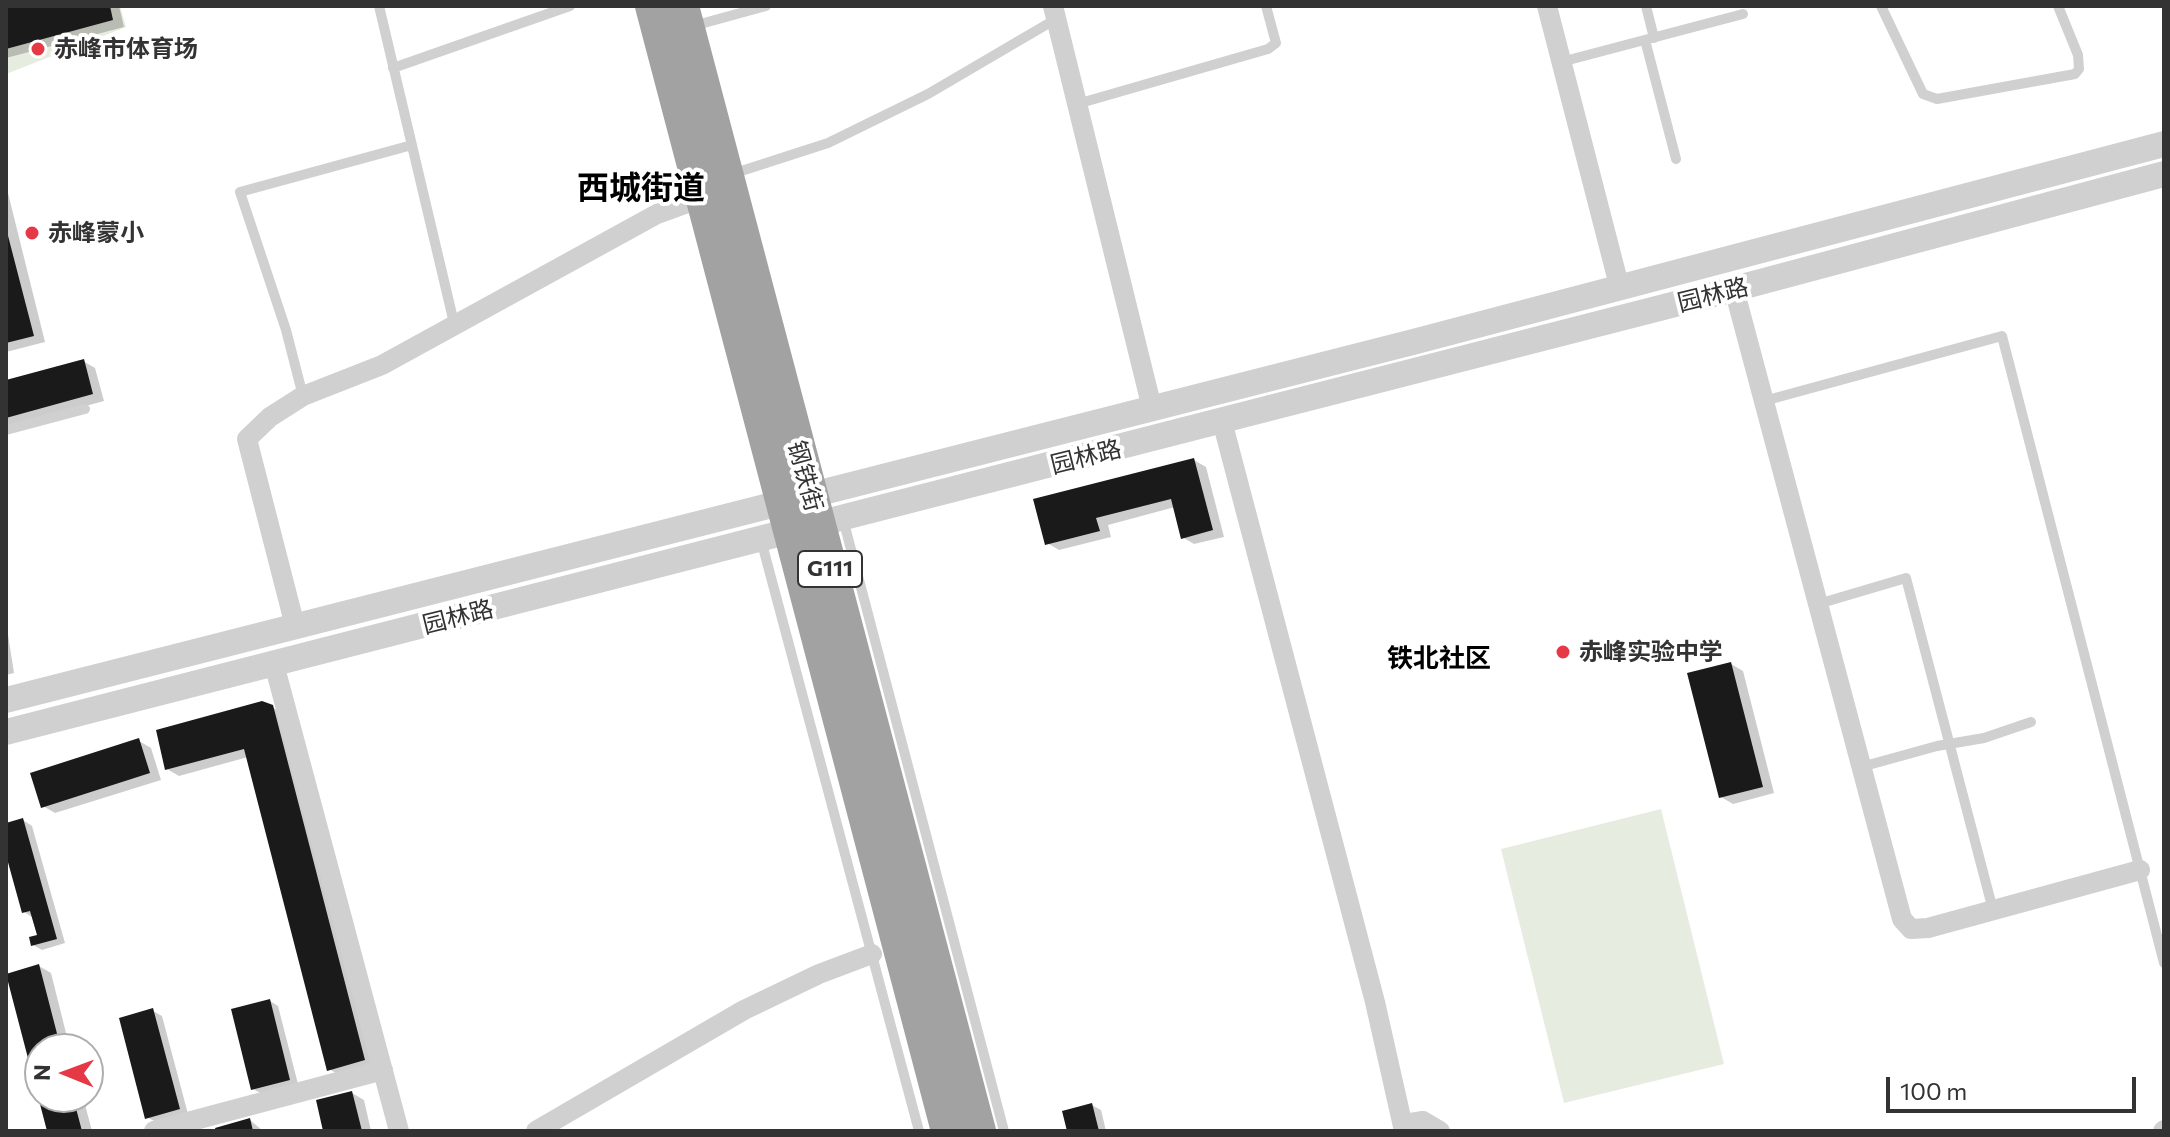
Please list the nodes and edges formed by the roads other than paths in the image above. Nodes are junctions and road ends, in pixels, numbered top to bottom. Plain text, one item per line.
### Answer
1 (379, 6) edge
2 (570, 6) edge
3 (652, 6) edge
4 (766, 6) edge
5 (1266, 6) edge
6 (1547, 6) edge
7 (1646, 6) edge
8 (1881, 6) edge
9 (2058, 6) edge
10 (1054, 12) edge
11 (1743, 14) dead end
12 (685, 17) edge
13 (1650, 39) junction
14 (1561, 62) junction
15 (393, 68) junction
16 (1077, 104) junction
17 (2164, 144) edge
18 (412, 145) junction
19 (1676, 159) dead end
20 (2164, 174) edge
21 (714, 187) junction
22 (1620, 289) junction
23 (1734, 289) junction
24 (454, 323) junction
25 (303, 396) junction
26 (1764, 401) junction
27 (1152, 408) junction
28 (85, 409) dead end
29 (1222, 421) junction
30 (6, 430) edge
31 (800, 519) junction
32 (1818, 604) junction
33 (295, 626) junction
34 (274, 664) junction
35 (6, 700) edge
36 (2031, 722) dead end
37 (6, 732) edge
38 (1949, 743) junction
39 (1861, 767) junction
40 (2140, 870) junction
41 (1993, 910) junction
42 (872, 954) junction
43 (2164, 963) edge
44 (383, 1070) junction
45 (1404, 1128) edge
46 (154, 1131) edge
47 (399, 1131) edge
48 (536, 1131) edge
49 (919, 1131) edge
50 (948, 1131) edge
51 (979, 1131) edge
52 (1004, 1131) edge
53 (1440, 1131) edge

1 - 15 lane
2 - 15 lane
3 - 21 highway, 钢铁街
4 - 12 lane
5 - 16 lane
6 - 14 street
7 - 13 lane
8 - 9 lane
10 - 16 street
10 - 21 lane
11 - 13 lane
12 - 21 highway, 钢铁街 / G111
13 - 14 lane
13 - 19 lane
14 - 22 street
15 - 18 lane
16 - 27 street
17 - 22 street, 园林路
18 - 24 lane
18 - 25 lane
20 - 23 street, 园林路
21 - 24 street
21 - 31 highway, 钢铁街 / G111
22 - 27 street, 园林路
23 - 26 street
23 - 29 street, 园林路
24 - 25 street
25 - 33 street
26 - 32 street
26 - 40 lane
27 - 31 street, 园林路
28 - 30 lane
29 - 31 street, 园林路
29 - 45 street
31 - 33 street, 园林路
31 - 34 street, 园林路
31 - 42 lane
31 - 50 highway, 钢铁街
31 - 51 highway, 钢铁街 / G111
31 - 52 lane
32 - 38 lane
32 - 39 street
33 - 35 street, 园林路
34 - 37 street, 园林路
34 - 44 street
36 - 38 lane
38 - 39 lane
38 - 41 lane
39 - 41 street
40 - 41 street
40 - 43 lane
42 - 48 street
42 - 49 lane
44 - 46 street
44 - 47 street
45 - 53 street

